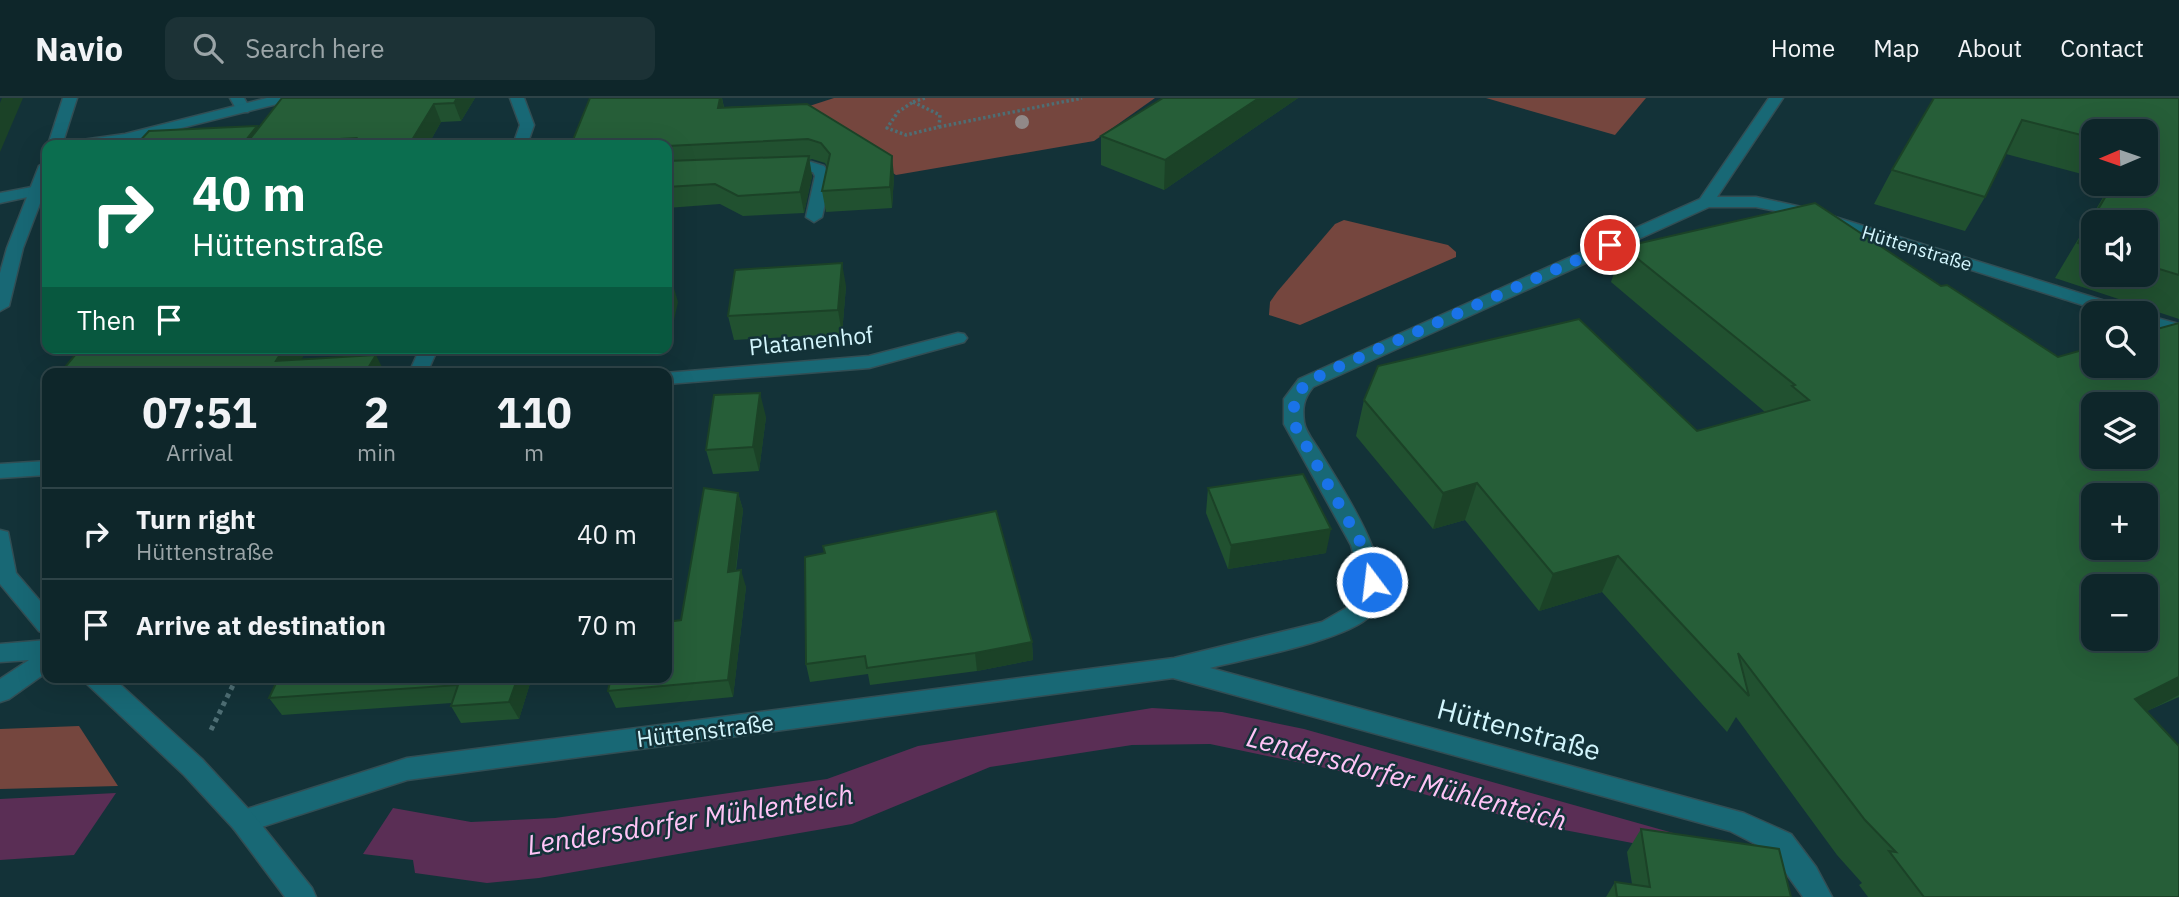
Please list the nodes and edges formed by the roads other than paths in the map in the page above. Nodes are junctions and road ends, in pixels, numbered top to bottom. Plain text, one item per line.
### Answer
1 (70, 98) edge
2 (284, 98) edge
3 (517, 98) edge
4 (1776, 98) edge
5 (240, 103) edge
6 (57, 140) edge
7 (111, 140) edge
8 (522, 140) edge
9 (764, 169) edge
10 (42, 178) edge
11 (37, 191) junction
12 (0, 198) edge
13 (1706, 202) junction
14 (814, 216) dead end
15 (2087, 301) edge
16 (0, 306) edge
17 (2158, 324) edge
18 (2179, 330) edge
19 (958, 338) dead end
20 (672, 378) edge
21 (42, 468) edge
22 (0, 471) edge
23 (0, 538) edge
24 (42, 619) edge
25 (42, 649) edge
26 (0, 653) edge
27 (42, 663) edge
28 (1174, 668) junction
29 (103, 683) edge
30 (0, 692) edge
31 (243, 821) junction
32 (302, 897) edge
33 (1818, 897) edge

1 - 6 street
2 - 5 street
3 - 8 street
4 - 13 street
5 - 7 street
9 - 14 street
10 - 11 street
11 - 12 street
11 - 16 street
13 - 15 street, Hüttenstraße
13 - 28 street, Hüttenstraße
17 - 18 street
19 - 20 street, Platanenhof
21 - 22 street
23 - 24 street
25 - 26 street
27 - 30 street
28 - 31 street, Hüttenstraße
28 - 33 street, Hüttenstraße
29 - 31 street
31 - 32 street

